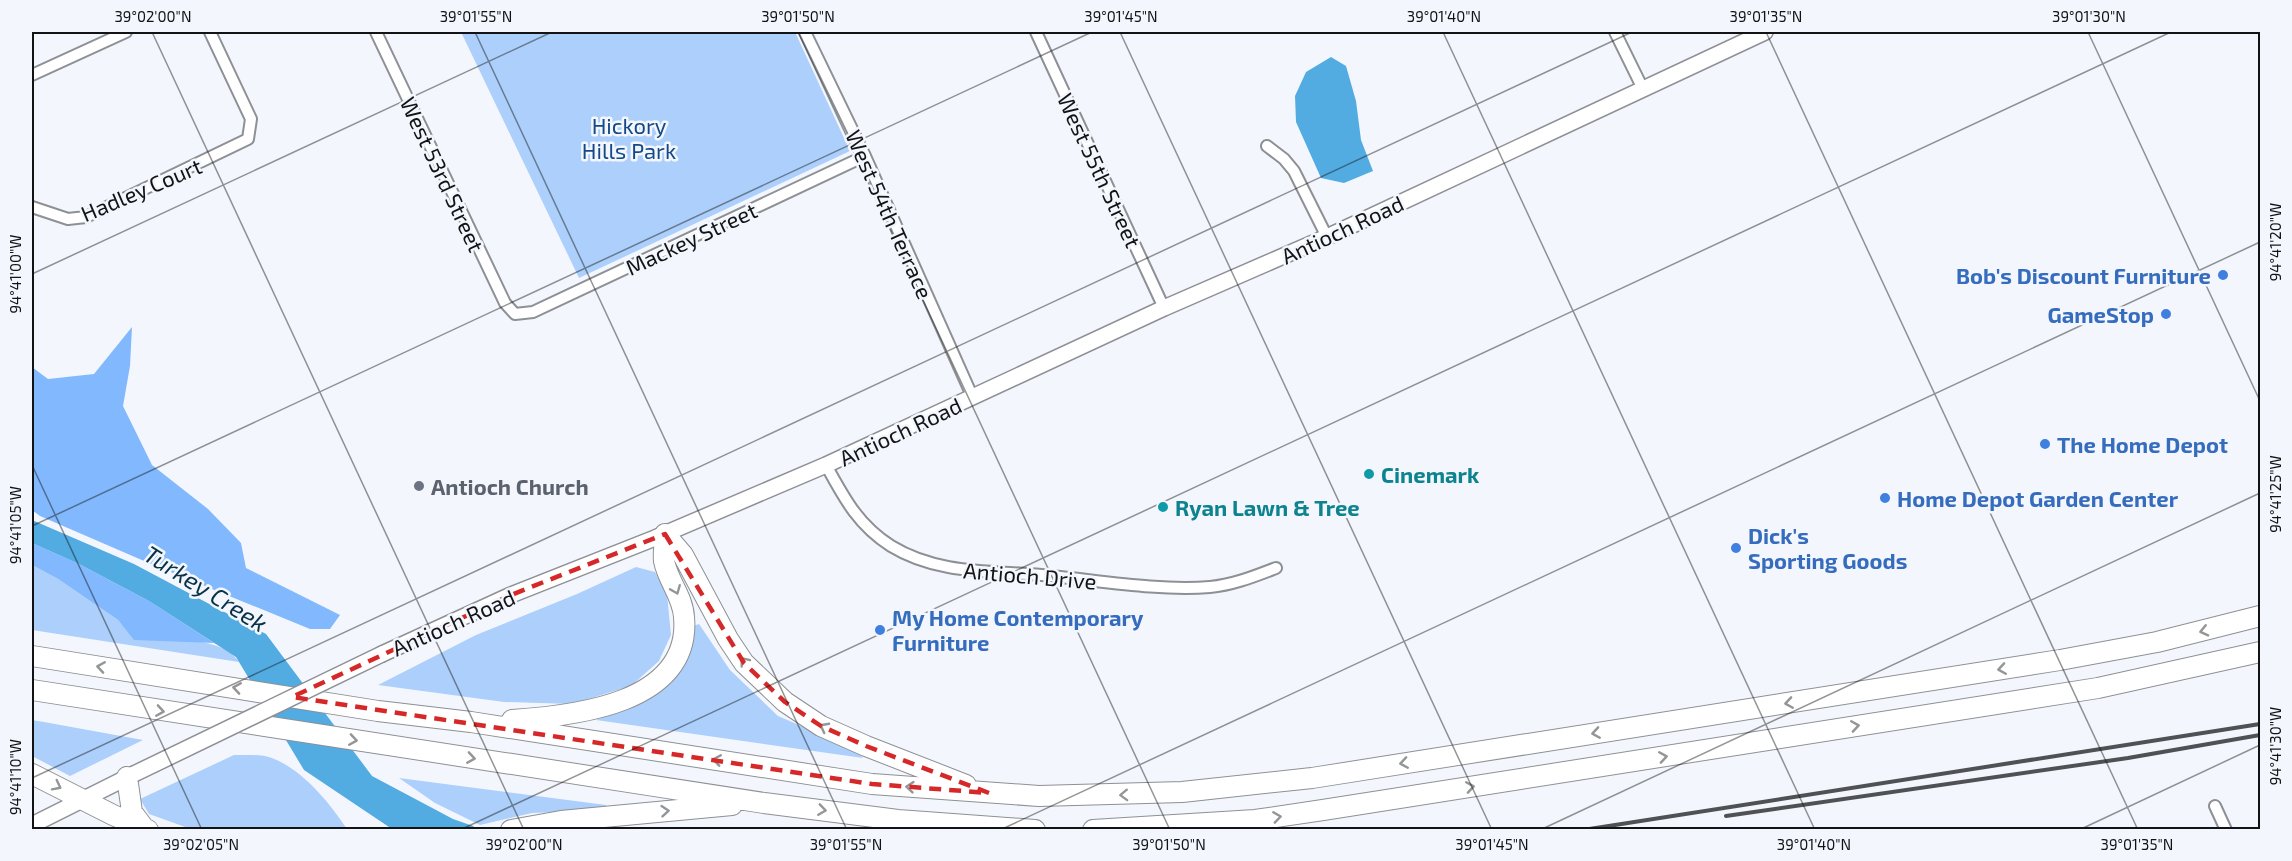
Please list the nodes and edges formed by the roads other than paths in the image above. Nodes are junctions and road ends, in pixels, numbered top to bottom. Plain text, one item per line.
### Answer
1 (126, 32) edge
2 (210, 32) edge
3 (376, 32) edge
4 (806, 32) edge
5 (1035, 32) edge
6 (1615, 32) edge
7 (1766, 32) edge
8 (32, 75) edge
9 (1642, 89) junction
10 (1267, 146) dead end
11 (865, 156) junction
12 (32, 207) edge
13 (1327, 237) junction
14 (1164, 308) junction
15 (515, 314) joint
16 (973, 398) junction
17 (826, 465) junction
18 (665, 534) junction
19 (1276, 568) dead end
20 (2260, 616) edge
21 (2260, 652) edge
22 (32, 656) edge
23 (32, 690) edge
24 (471, 722) junction
25 (32, 774) edge
26 (131, 775) junction
27 (989, 793) junction
28 (82, 799) junction
29 (764, 802) junction
30 (2215, 806) dead end
31 (32, 825) edge
32 (146, 829) edge
33 (512, 830) edge
34 (1035, 830) edge
35 (1093, 830) edge
36 (2226, 830) edge

1 - 8 street
2 - 12 street, Hadley Court
3 - 15 street, West 53rd Street
4 - 11 street, West 54th Terrace
5 - 14 street, West 55th Street
6 - 9 street
7 - 9 main road, Antioch Road
9 - 13 main road, Antioch Road
10 - 13 street
11 - 15 street, Mackey Street
11 - 16 street, West 54th Terrace
13 - 14 main road, Antioch Road
14 - 16 main road, Antioch Road
16 - 17 main road, Antioch Road
17 - 18 main road, Antioch Road
17 - 19 street, Antioch Drive
18 -> 24 highway
18 - 26 main road, Antioch Road, bridge
27 -> 18 highway
20 -> 27 highway
35 -> 21 highway
24 -> 22 highway, bridge
23 -> 29 highway, bridge
27 -> 24 highway
25 -> 28 highway
26 - 28 main road, Antioch Road
26 - 32 highway
28 - 31 main road, Antioch Road
28 - 32 highway
33 -> 29 highway
29 -> 34 highway
30 - 36 street

